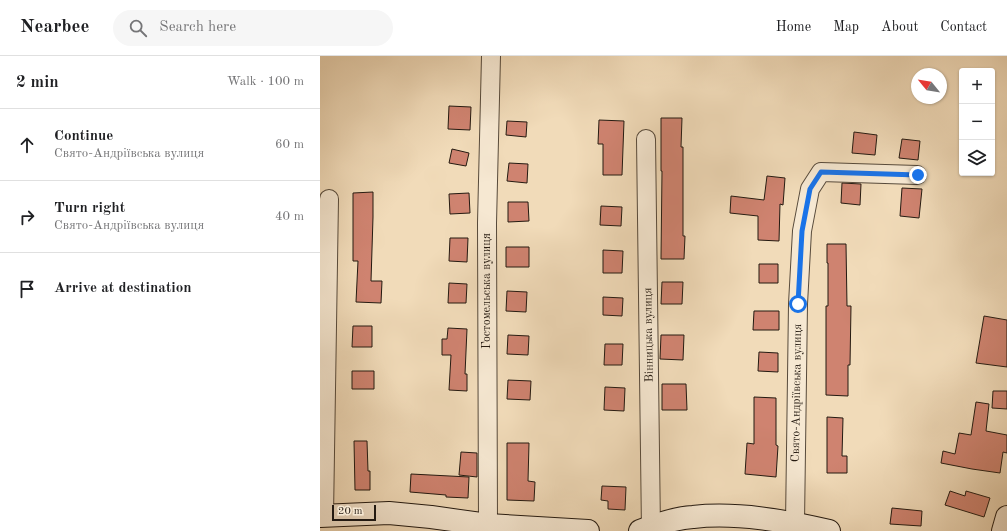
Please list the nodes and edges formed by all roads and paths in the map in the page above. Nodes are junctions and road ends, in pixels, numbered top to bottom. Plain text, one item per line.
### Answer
1 (491, 56) edge
2 (646, 139) dead end
3 (918, 175) dead end
4 (328, 199) dead end
5 (322, 516) edge
6 (1007, 517) edge
7 (795, 523) junction
8 (488, 525) junction
9 (647, 530) edge
10 (588, 531) edge
11 (829, 531) edge
12 (1003, 531) edge

1 - 8 street, Гостомельська вулиця
2 - 9 street, Вінницька вулиця
3 - 7 street, Свято-Андріївська вулиця
4 - 5 street
5 - 8 street
6 - 12 street
7 - 9 street
7 - 11 street
8 - 10 street

